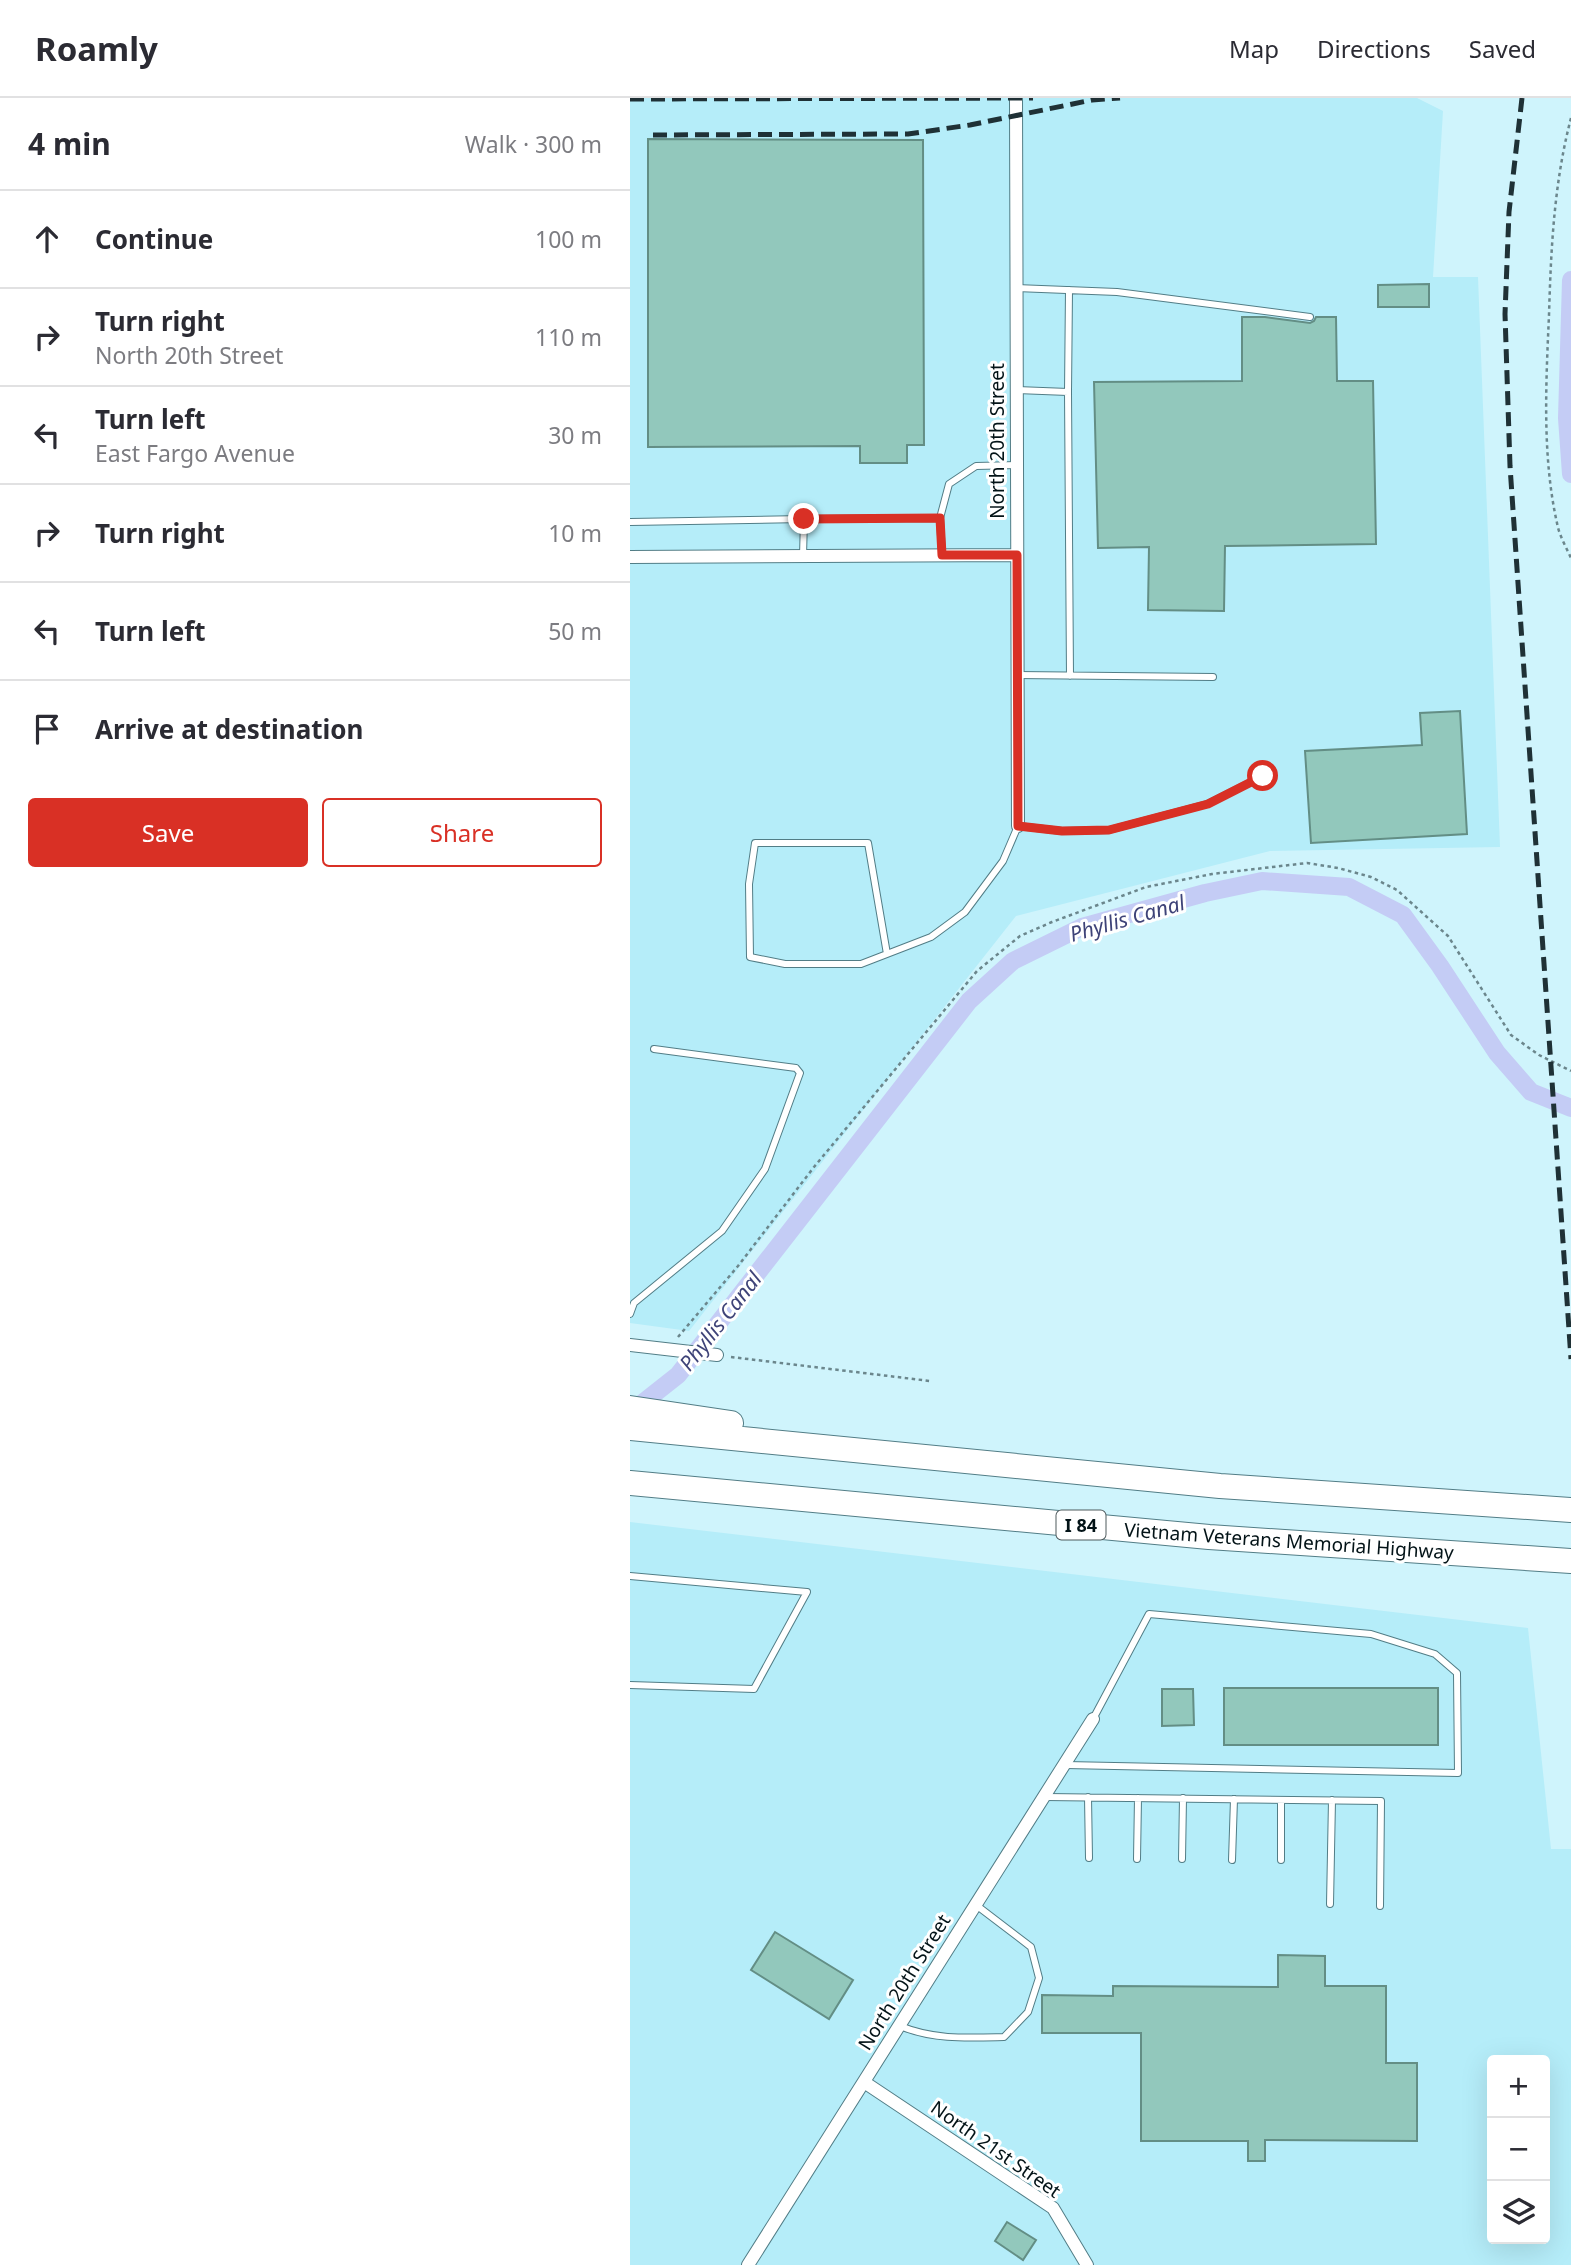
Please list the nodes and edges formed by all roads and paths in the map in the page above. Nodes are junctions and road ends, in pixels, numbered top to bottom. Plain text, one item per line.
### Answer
1 (1016, 98) edge
2 (1571, 118) edge
3 (1016, 288) junction
4 (1069, 290) junction
5 (1310, 317) dead end
6 (1017, 390) junction
7 (1068, 392) junction
8 (1017, 465) junction
9 (940, 518) junction
10 (804, 519) junction
11 (630, 522) edge
12 (942, 555) junction
13 (1017, 555) junction
14 (803, 556) junction
15 (630, 557) edge
16 (1571, 558) edge
17 (1017, 676) junction
18 (1070, 676) junction
19 (1213, 677) dead end
20 (1263, 776) dead end
21 (1018, 826) junction
22 (887, 954) junction
23 (654, 1049) dead end
24 (1571, 1071) edge
25 (630, 1314) edge
26 (630, 1345) edge
27 (668, 1350) junction
28 (717, 1355) joint
29 (930, 1381) dead end
30 (630, 1408) edge
31 (640, 1429) edge
32 (929, 1457) junction
33 (630, 1483) edge
34 (1571, 1510) edge
35 (1571, 1560) edge
36 (630, 1576) edge
37 (630, 1685) edge
38 (1093, 1719) joint
39 (1064, 1765) junction
40 (1044, 1797) junction
41 (1088, 1797) junction
42 (1138, 1798) junction
43 (1183, 1798) junction
44 (1234, 1799) junction
45 (1281, 1800) junction
46 (1332, 1800) junction
47 (1089, 1858) dead end
48 (1137, 1858) dead end
49 (1182, 1859) dead end
50 (1232, 1860) dead end
51 (1281, 1860) dead end
52 (1330, 1904) dead end
53 (976, 1905) junction
54 (1380, 1906) dead end
55 (900, 2026) junction
56 (864, 2082) junction
57 (748, 2265) edge
58 (1087, 2265) edge

1 - 3 street, North 20th Street
2 - 16 path
3 - 4 lane
3 - 6 street, North 20th Street
4 - 5 lane
4 - 7 lane
6 - 7 lane
6 - 8 street, North 20th Street
7 - 18 lane
8 - 9 lane
8 - 13 street, North 20th Street
9 - 10 lane
9 - 12 lane
10 - 11 lane
10 - 14 lane
12 - 13 street
12 - 14 street
13 - 17 street, North 20th Street
14 - 15 street
17 - 18 lane
17 - 21 street, North 20th Street
18 - 19 lane
20 - 21 lane
21 - 22 lane
22 - 22 lane
23 - 25 lane
24 - 27 path
26 - 27 street
27 - 28 street
28 - 29 path
30 - 32 highway
31 - 32 highway
32 - 34 highway
33 - 35 highway, Vietnam Veterans Memorial Highway / I 84
36 - 37 lane
38 - 39 street, North 20th Street
38 - 39 lane
39 - 40 street, North 20th Street
40 - 41 lane
40 - 53 street, North 20th Street
41 - 42 lane
41 - 47 lane
42 - 43 lane
42 - 48 lane
43 - 44 lane
43 - 49 lane
44 - 45 lane
44 - 50 lane
45 - 46 lane
45 - 51 lane
46 - 52 lane
46 - 54 lane
53 - 55 street, North 20th Street
53 - 55 lane
55 - 56 street, North 20th Street
56 - 57 street, North 20th Street
56 - 58 street, North 21st Street

